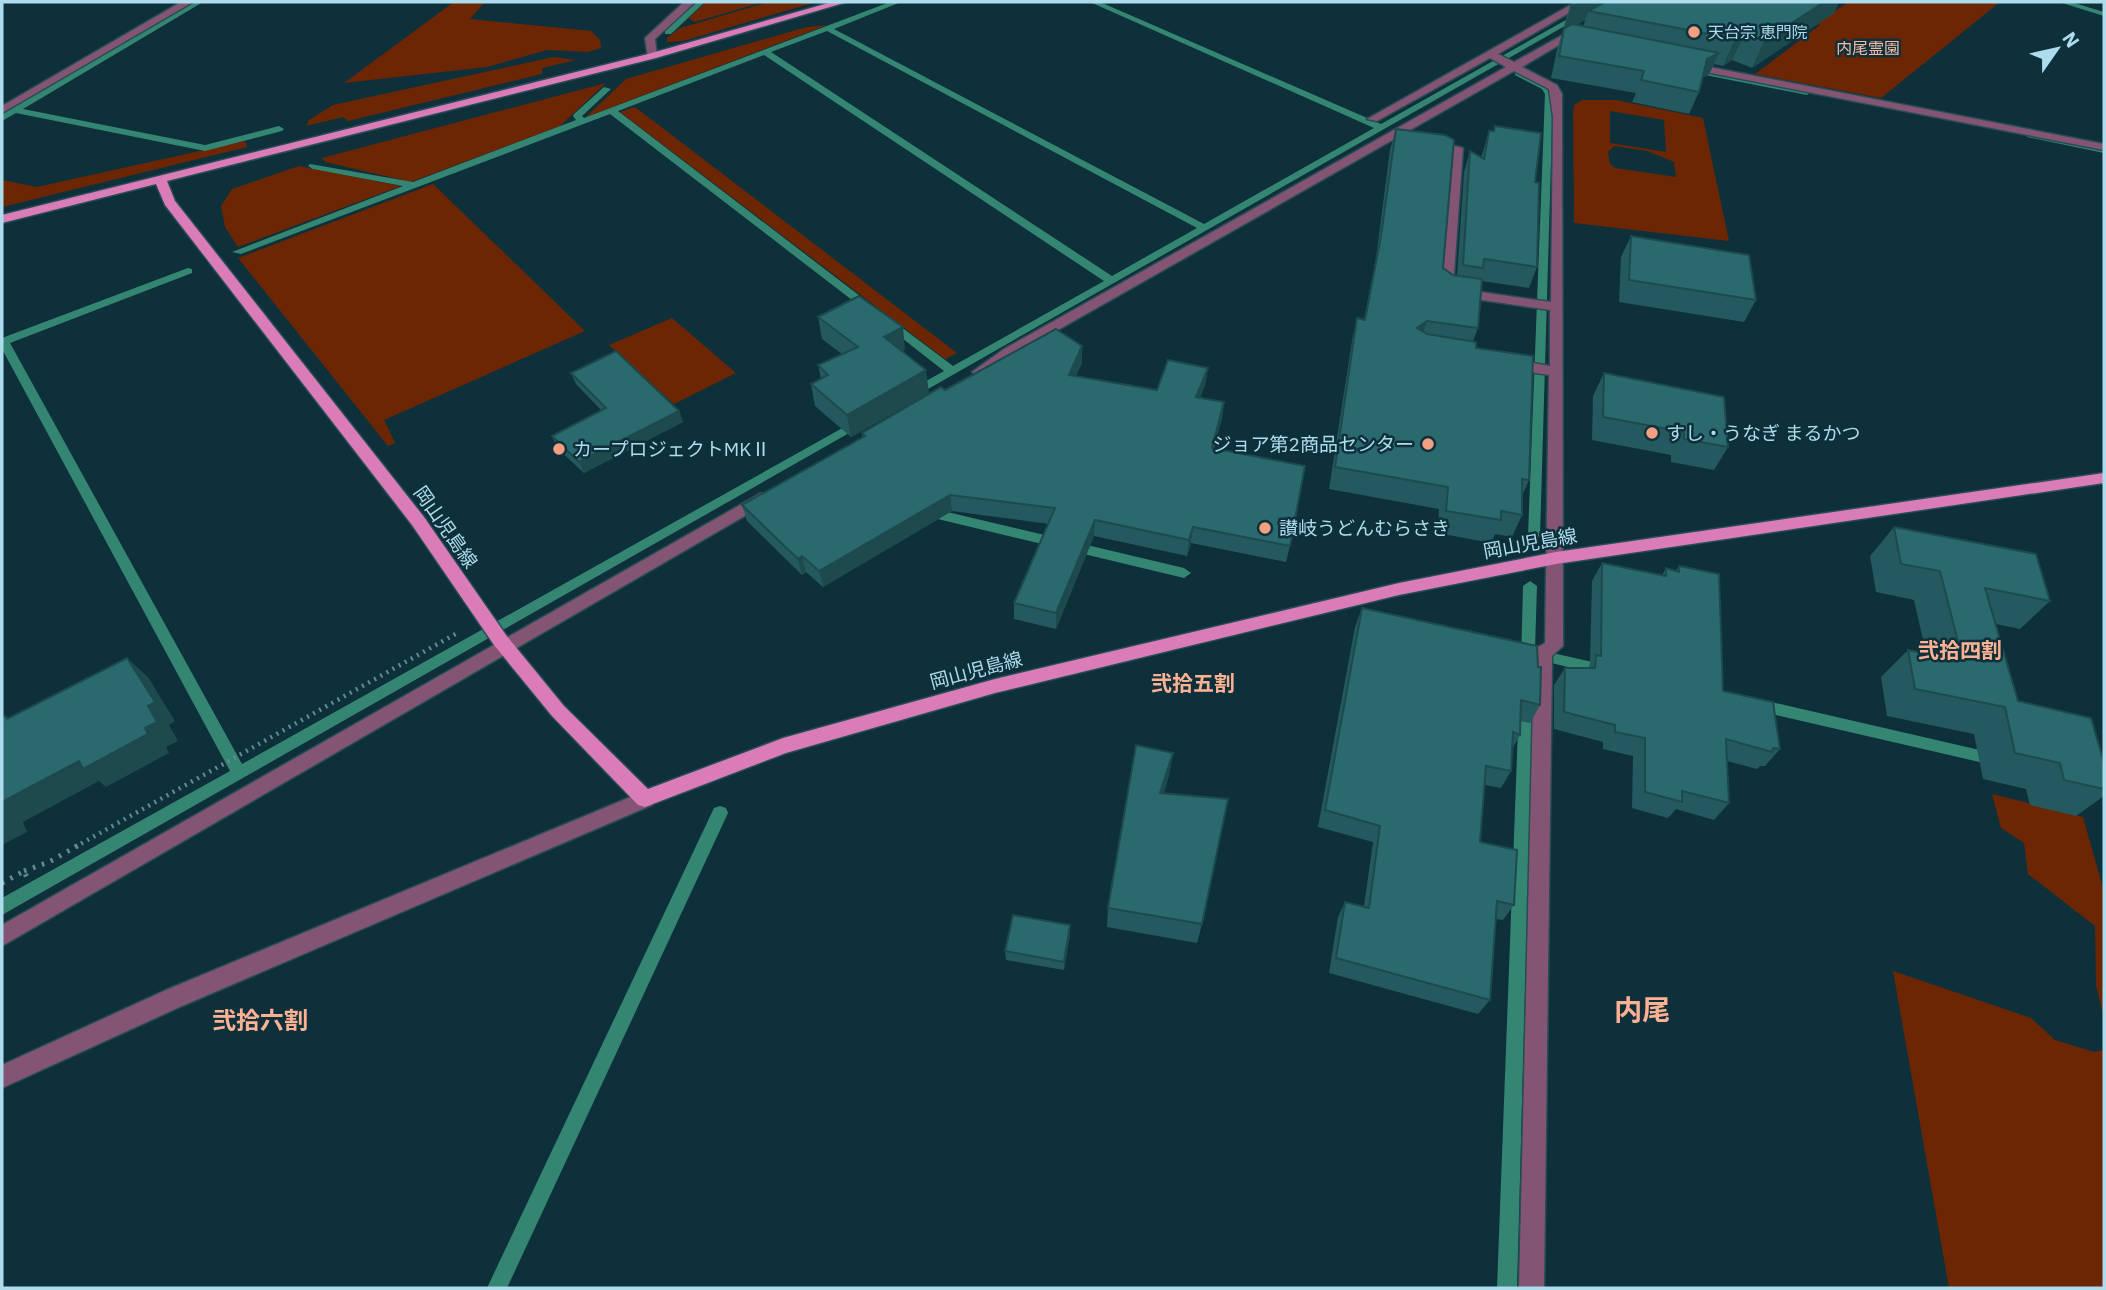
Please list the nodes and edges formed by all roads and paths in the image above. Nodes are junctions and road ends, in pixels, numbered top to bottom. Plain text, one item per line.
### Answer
1 (188, 2) edge
2 (690, 2) edge
3 (842, 2) edge
4 (1581, 3) edge
5 (1596, 21) edge
6 (1562, 40) junction
7 (1576, 43) edge
8 (652, 57) junction
9 (1502, 59) junction
10 (1676, 63) edge
11 (2, 110) edge
12 (1373, 119) dead end
13 (1381, 141) junction
14 (2104, 147) edge
15 (160, 179) junction
16 (2, 219) edge
17 (1551, 306) dead end
18 (1499, 362) edge
19 (1553, 371) junction
20 (963, 382) edge
21 (2104, 478) edge
22 (778, 489) edge
23 (1556, 558) junction
24 (485, 619) junction
25 (503, 644) junction
26 (645, 799) junction
27 (24, 871) junction
28 (28, 881) dead end
29 (2, 883) edge
30 (2, 936) edge
31 (2, 1077) edge
32 (1531, 1288) edge

1 - 11 street
2 - 8 street
3 - 8 main road
4 - 9 street
5 - 6 street
6 - 7 street
6 - 9 street
8 - 15 main road
9 - 12 street
9 - 13 street
9 - 19 street
10 - 14 street
13 - 17 street
13 - 20 street
15 - 16 main road
15 - 24 main road, 岡山児島線
18 - 19 street
19 - 23 street
21 - 23 main road, 岡山児島線
22 - 25 street
23 - 26 main road, 岡山児島線
23 - 32 street
24 - 25 main road, 岡山児島線
24 - 27 path
25 - 26 main road, 岡山児島線
25 - 30 street
26 - 31 street
27 - 28 path
27 - 29 path

